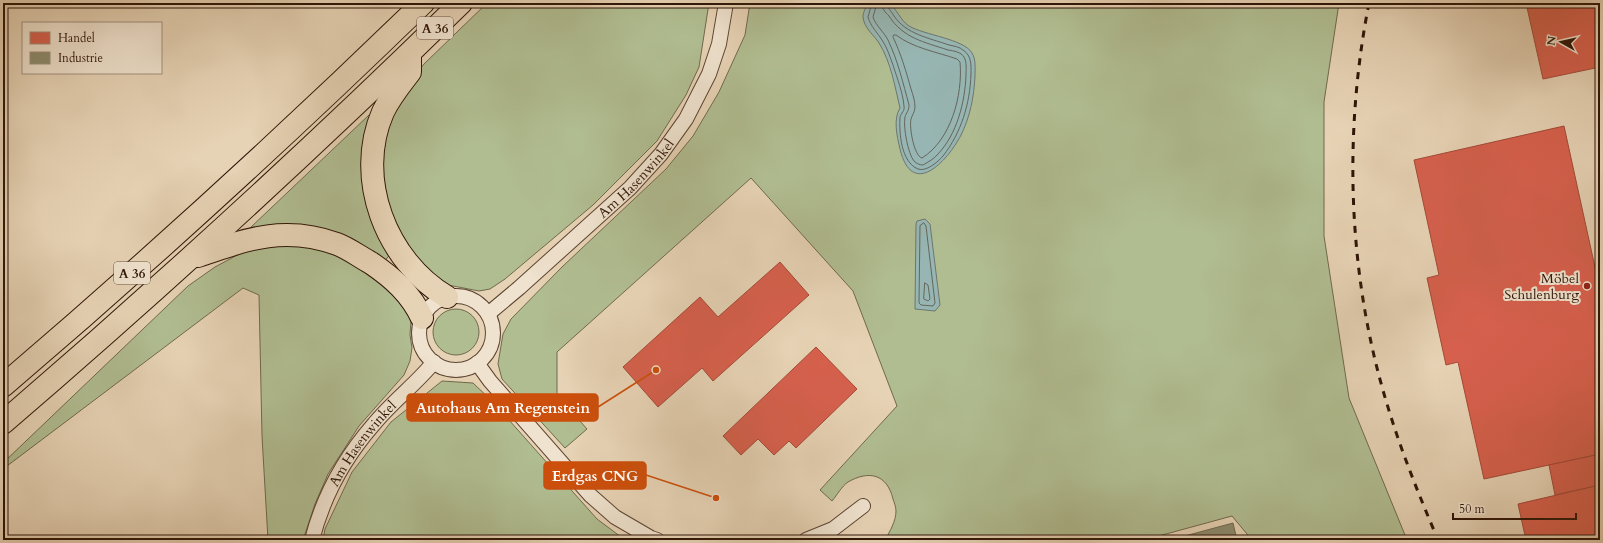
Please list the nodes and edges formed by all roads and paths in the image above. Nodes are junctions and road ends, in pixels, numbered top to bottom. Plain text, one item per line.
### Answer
1 (423, 3) edge
2 (461, 3) edge
3 (726, 3) edge
4 (410, 53) junction
5 (189, 259) junction
6 (447, 297) junction
7 (488, 314) junction
8 (422, 318) junction
9 (434, 362) junction
10 (477, 363) junction
11 (3, 386) edge
12 (3, 423) edge
13 (863, 506) dead end
14 (312, 540) edge
15 (657, 540) edge
16 (806, 540) edge

1 - 11 highway, A 36
2 - 4 highway, A 36
3 - 7 street, Am Hasenwinkel
4 - 5 highway, A 36
4 - 6 highway
5 - 8 highway
5 - 12 highway, A 36
6 - 7 street
6 - 8 street
7 - 10 street
8 - 9 street
9 - 10 street
9 - 14 street, Am Hasenwinkel
10 - 15 street
13 - 16 street

